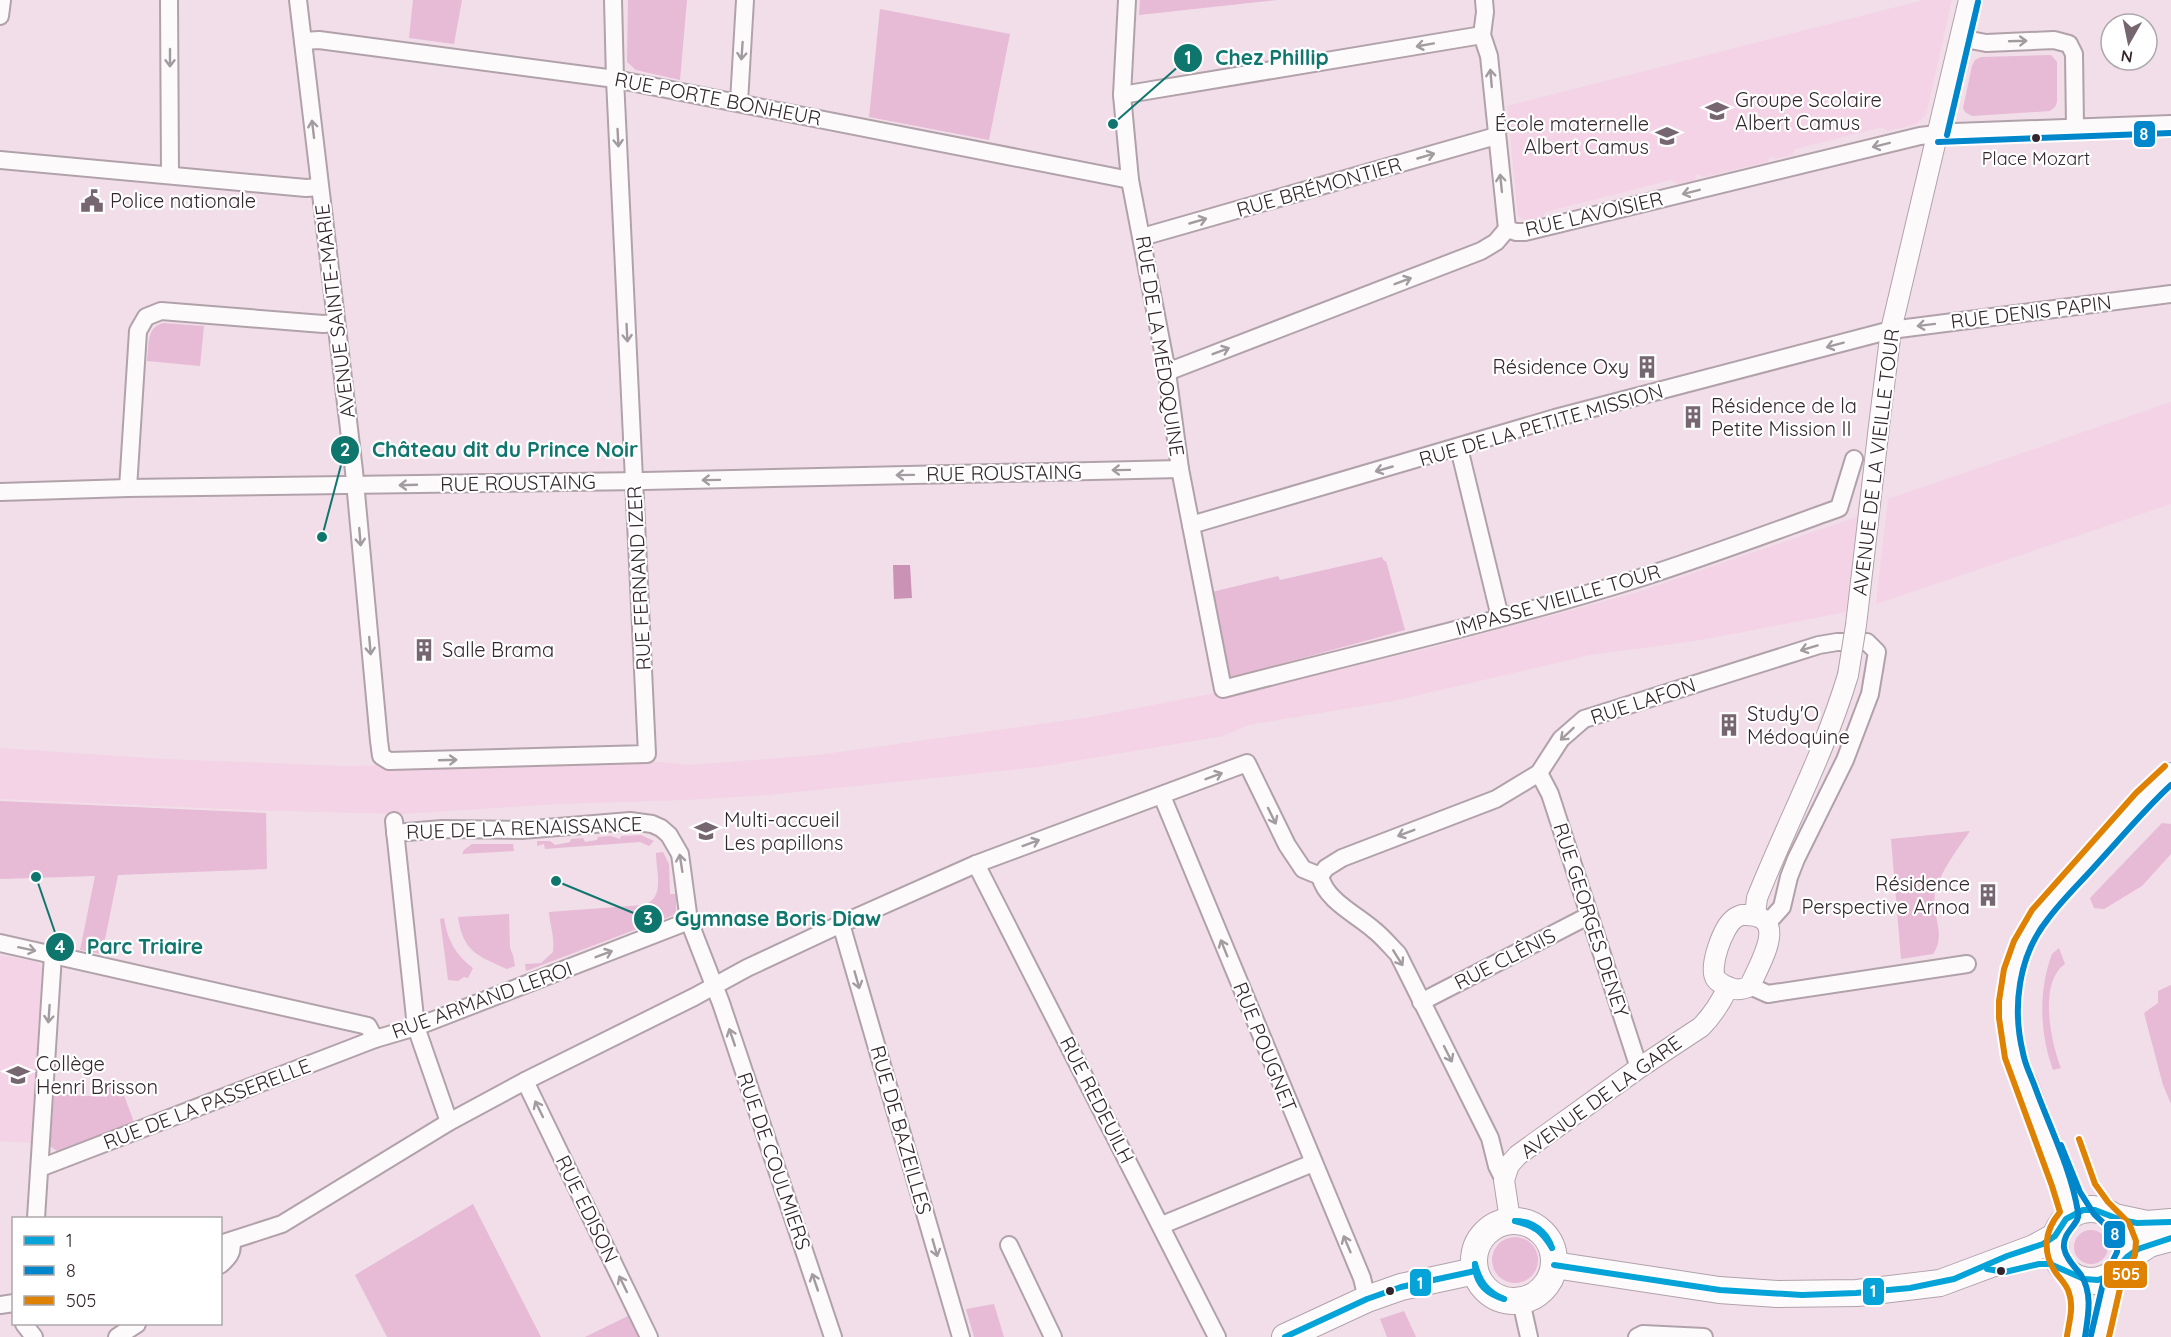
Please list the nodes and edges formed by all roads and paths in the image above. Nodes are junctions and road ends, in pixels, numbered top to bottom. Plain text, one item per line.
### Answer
1 (2, 0) edge
2 (169, 0) edge
3 (298, 0) edge
4 (613, 0) edge
5 (745, 0) edge
6 (1127, 0) edge
7 (1484, 0) edge
8 (1969, 0) edge
9 (0, 16) edge
10 (1482, 35) junction
11 (1960, 38) junction
12 (303, 41) junction
13 (615, 79) junction
14 (1122, 95) junction
15 (739, 102) junction
16 (2171, 124) edge
17 (2075, 127) junction
18 (1938, 133) junction
19 (1497, 136) junction
20 (0, 160) edge
21 (170, 175) junction
22 (1130, 180) junction
23 (320, 187) junction
24 (1507, 229) junction
25 (1142, 237) junction
26 (2171, 294) edge
27 (336, 323) junction
28 (1892, 330) junction
29 (1167, 372) junction
30 (1459, 448) junction
31 (1854, 459) dead end
32 (1180, 469) junction
33 (635, 482) junction
34 (355, 486) junction
35 (128, 488) junction
36 (0, 492) edge
37 (1191, 525) junction
38 (1500, 617) junction
39 (1223, 689) joint
40 (389, 761) joint
41 (1539, 773) junction
42 (2171, 773) edge
43 (1162, 795) junction
44 (976, 864) junction
45 (1320, 876) junction
46 (1588, 916) junction
47 (1760, 918) junction
48 (689, 921) junction
49 (841, 924) junction
50 (0, 944) edge
51 (53, 955) junction
52 (1967, 964) dead end
53 (714, 986) junction
54 (1750, 986) junction
55 (1728, 987) junction
56 (1421, 1002) junction
57 (416, 1028) junction
58 (375, 1039) junction
59 (1639, 1068) junction
60 (525, 1081) junction
61 (449, 1122) junction
62 (1313, 1163) junction
63 (40, 1168) junction
64 (1504, 1180) junction
65 (36, 1217) edge
66 (2114, 1217) junction
67 (1510, 1220) junction
68 (2171, 1222) edge
69 (1162, 1226) junction
70 (2063, 1226) junction
71 (2171, 1238) edge
72 (226, 1243) edge
73 (1009, 1245) dead end
74 (222, 1263) edge
75 (1554, 1265) junction
76 (2120, 1266) junction
77 (1982, 1269) junction
78 (1474, 1271) junction
79 (2068, 1273) junction
80 (1367, 1299) junction
81 (1521, 1301) junction
82 (134, 1325) edge
83 (117, 1337) edge
84 (649, 1337) edge
85 (833, 1337) edge
86 (961, 1337) edge
87 (1053, 1337) edge
88 (1217, 1337) edge
89 (1285, 1337) edge
90 (1529, 1337) edge
91 (1637, 1337) edge
92 (1704, 1337) edge
93 (2076, 1337) edge
94 (2100, 1337) edge

1 - 9 street
2 -> 21 street
3 - 12 street, AVENUE SAINTE-MARIE
4 - 13 street, RUE FERNAND IZER
5 -> 15 street
6 - 14 street, RUE DE LA MÉDOQUINE
7 - 10 street
8 - 11 street, AVENUE DE LA VIEILLE TOUR
10 -> 14 street
19 -> 10 street
11 -> 17 street
11 - 18 street, AVENUE DE LA VIEILLE TOUR
12 - 13 street, RUE PORTE BONHEUR
23 -> 12 street, AVENUE SAINTE-MARIE
13 - 15 street, RUE PORTE BONHEUR
13 -> 33 street, RUE FERNAND IZER
14 - 22 street, RUE DE LA MÉDOQUINE
15 - 22 street, RUE PORTE BONHEUR
16 - 17 street, RUE LAVOISIER
17 - 18 street, RUE LAVOISIER
18 -> 24 street, RUE LAVOISIER
18 - 28 street, AVENUE DE LA VIEILLE TOUR
24 -> 19 street
25 -> 19 street, RUE BRÉMONTIER
20 - 21 street
21 - 23 street
22 - 25 street, RUE DE LA MÉDOQUINE
23 - 27 street, AVENUE SAINTE-MARIE
29 -> 24 street, RUE LAVOISIER
25 - 29 street, RUE DE LA MÉDOQUINE
26 -> 28 street, RUE DENIS PAPIN
27 - 34 street, AVENUE SAINTE-MARIE
27 - 35 street
28 -> 30 street, RUE DE LA PETITE MISSION
28 - 47 street, AVENUE DE LA VIEILLE TOUR, bridge
29 - 32 street, RUE DE LA MÉDOQUINE
30 -> 37 street, RUE DE LA PETITE MISSION
30 - 38 street
31 - 38 street, IMPASSE VIEILLE TOUR
32 -> 33 street, RUE ROUSTAING
32 - 37 street, RUE DE LA MÉDOQUINE
33 -> 34 street, RUE ROUSTAING
40 -> 33 street, RUE FERNAND IZER
34 - 35 street, RUE ROUSTAING
34 -> 40 street, AVENUE SAINTE-MARIE
35 - 36 street, RUE ROUSTAING
37 - 39 street, RUE DE LA MÉDOQUINE
38 - 39 street, IMPASSE VIEILLE TOUR
41 -> 45 street, RUE LAFON
41 - 46 street, RUE GEORGES DENEY
47 -> 41 street, RUE LAFON
42 - 70 street
44 -> 43 street
43 -> 45 street
62 -> 43 street, RUE POUGNET
44 - 49 street
44 - 69 street, RUE REDEUILH
45 -> 56 street
46 - 56 street, RUE CLÊNIS
46 - 59 street, RUE GEORGES DENEY
47 - 54 street
47 - 55 street
48 - 53 street
57 -> 48 street, RUE ARMAND LEROI
48 -> 57 street, RUE DE LA RENAISSANCE
49 - 53 street
49 -> 86 street, RUE DE BAZEILLES
50 -> 51 street, RUE ARMAND LEROI
51 - 58 street, RUE ARMAND LEROI
51 -> 63 street
52 - 54 street
53 - 60 street
85 -> 53 street, RUE DE COULMIERS
54 - 55 street
55 - 59 street, AVENUE DE LA GARE
56 -> 64 street
57 - 58 street, RUE ARMAND LEROI
57 - 61 street
58 - 63 street, RUE DE LA PASSERELLE
59 - 64 street, AVENUE DE LA GARE
60 - 61 street
84 -> 60 street, RUE EDISON
61 - 72 street
62 - 69 street
80 -> 62 street, RUE POUGNET
63 - 65 street
64 - 67 street
66 - 68 main road
66 - 70 main road
66 - 76 main road
67 - 75 main road
67 - 78 main road
69 - 88 street, RUE REDEUILH
70 - 77 main road
70 - 79 main road
71 - 76 main road
72 - 74 street
73 - 87 street
75 - 77 main road
75 - 81 main road
76 - 79 main road
76 - 94 street
77 - 79 main road
78 - 80 main road
78 - 81 main road
79 - 93 street
80 - 89 main road
81 - 90 street
82 - 83 street
91 - 92 street

